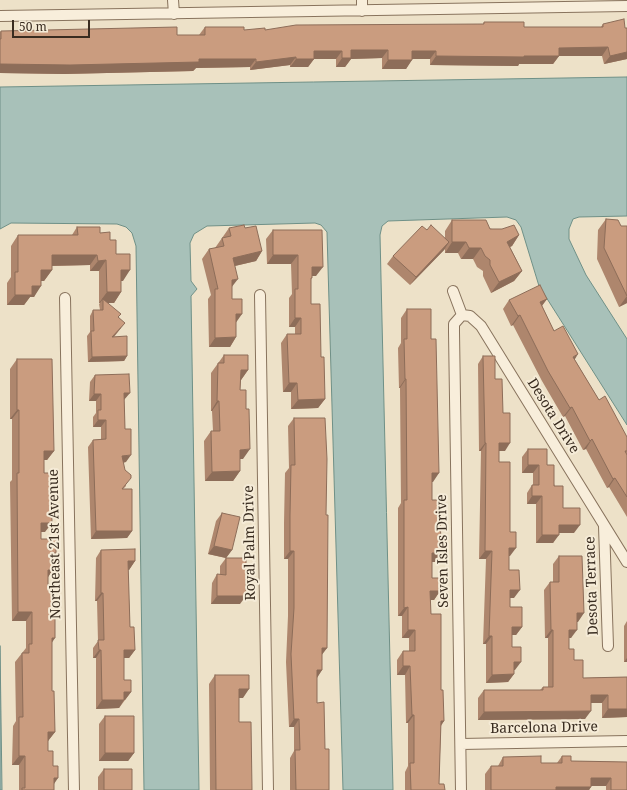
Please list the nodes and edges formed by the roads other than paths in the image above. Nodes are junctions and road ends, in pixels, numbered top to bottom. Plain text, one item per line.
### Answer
1 (174, 0) edge
2 (362, 0) edge
3 (550, 4) edge
4 (627, 6) edge
5 (362, 11) junction
6 (174, 14) junction
7 (0, 16) edge
8 (453, 291) dead end
9 (260, 295) dead end
10 (65, 298) dead end
11 (462, 315) junction
12 (604, 524) junction
13 (627, 562) edge
14 (608, 646) dead end
15 (627, 741) edge
16 (460, 744) junction
17 (74, 790) edge
18 (268, 790) edge
19 (461, 790) edge

1 - 6 street
2 - 5 street
3 - 4 street
3 - 5 street
5 - 6 street
6 - 7 street
8 - 11 street
9 - 18 street, Royal Palm Drive
10 - 17 street, Northeast 21st Avenue
11 - 12 street, Desota Drive
11 - 16 street, Seven Isles Drive
12 - 13 street, Desota Drive
12 - 14 street, Desota Terrace
15 - 16 street, Barcelona Drive
16 - 19 street, Seven Isles Drive

